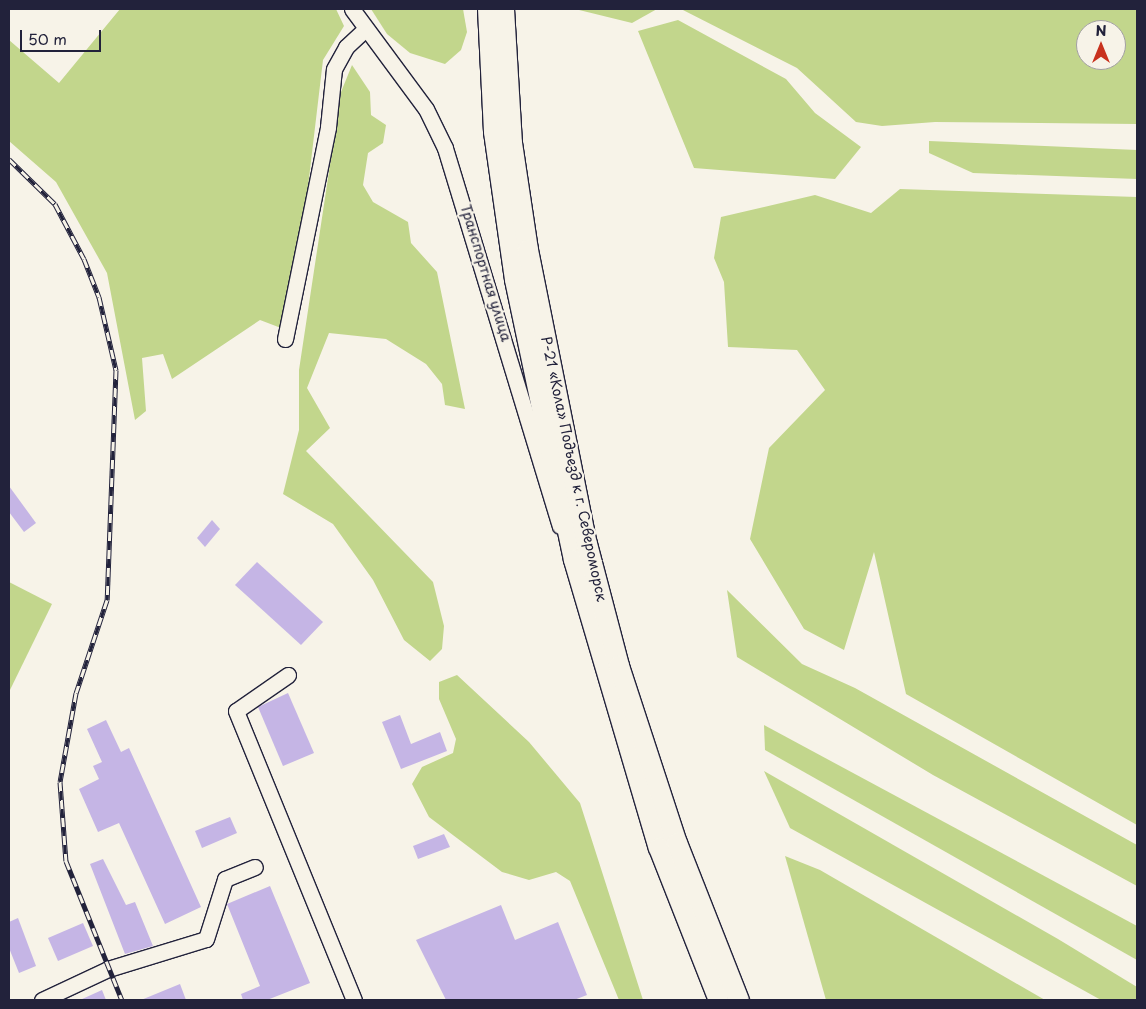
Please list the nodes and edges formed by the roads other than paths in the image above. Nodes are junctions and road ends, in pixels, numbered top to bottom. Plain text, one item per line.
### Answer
1 (352, 9) edge
2 (488, 9) edge
3 (504, 9) edge
4 (364, 30) junction
5 (285, 339) dead end
6 (574, 560) junction
7 (288, 675) dead end
8 (255, 867) dead end
9 (42, 1000) edge
10 (354, 1000) edge
11 (719, 1000) edge
12 (738, 1000) edge

1 - 4 street, Транспортная улица
2 - 6 main road, Р-21 «Кола» Подъезд к г. Североморск
3 - 12 main road, Р-21 «Кола» Подъезд к г. Североморск
4 - 5 street
4 - 6 street, Транспортная улица
6 - 11 main road, Р-21 «Кола» Подъезд к г. Североморск
7 - 10 street
8 - 9 street

